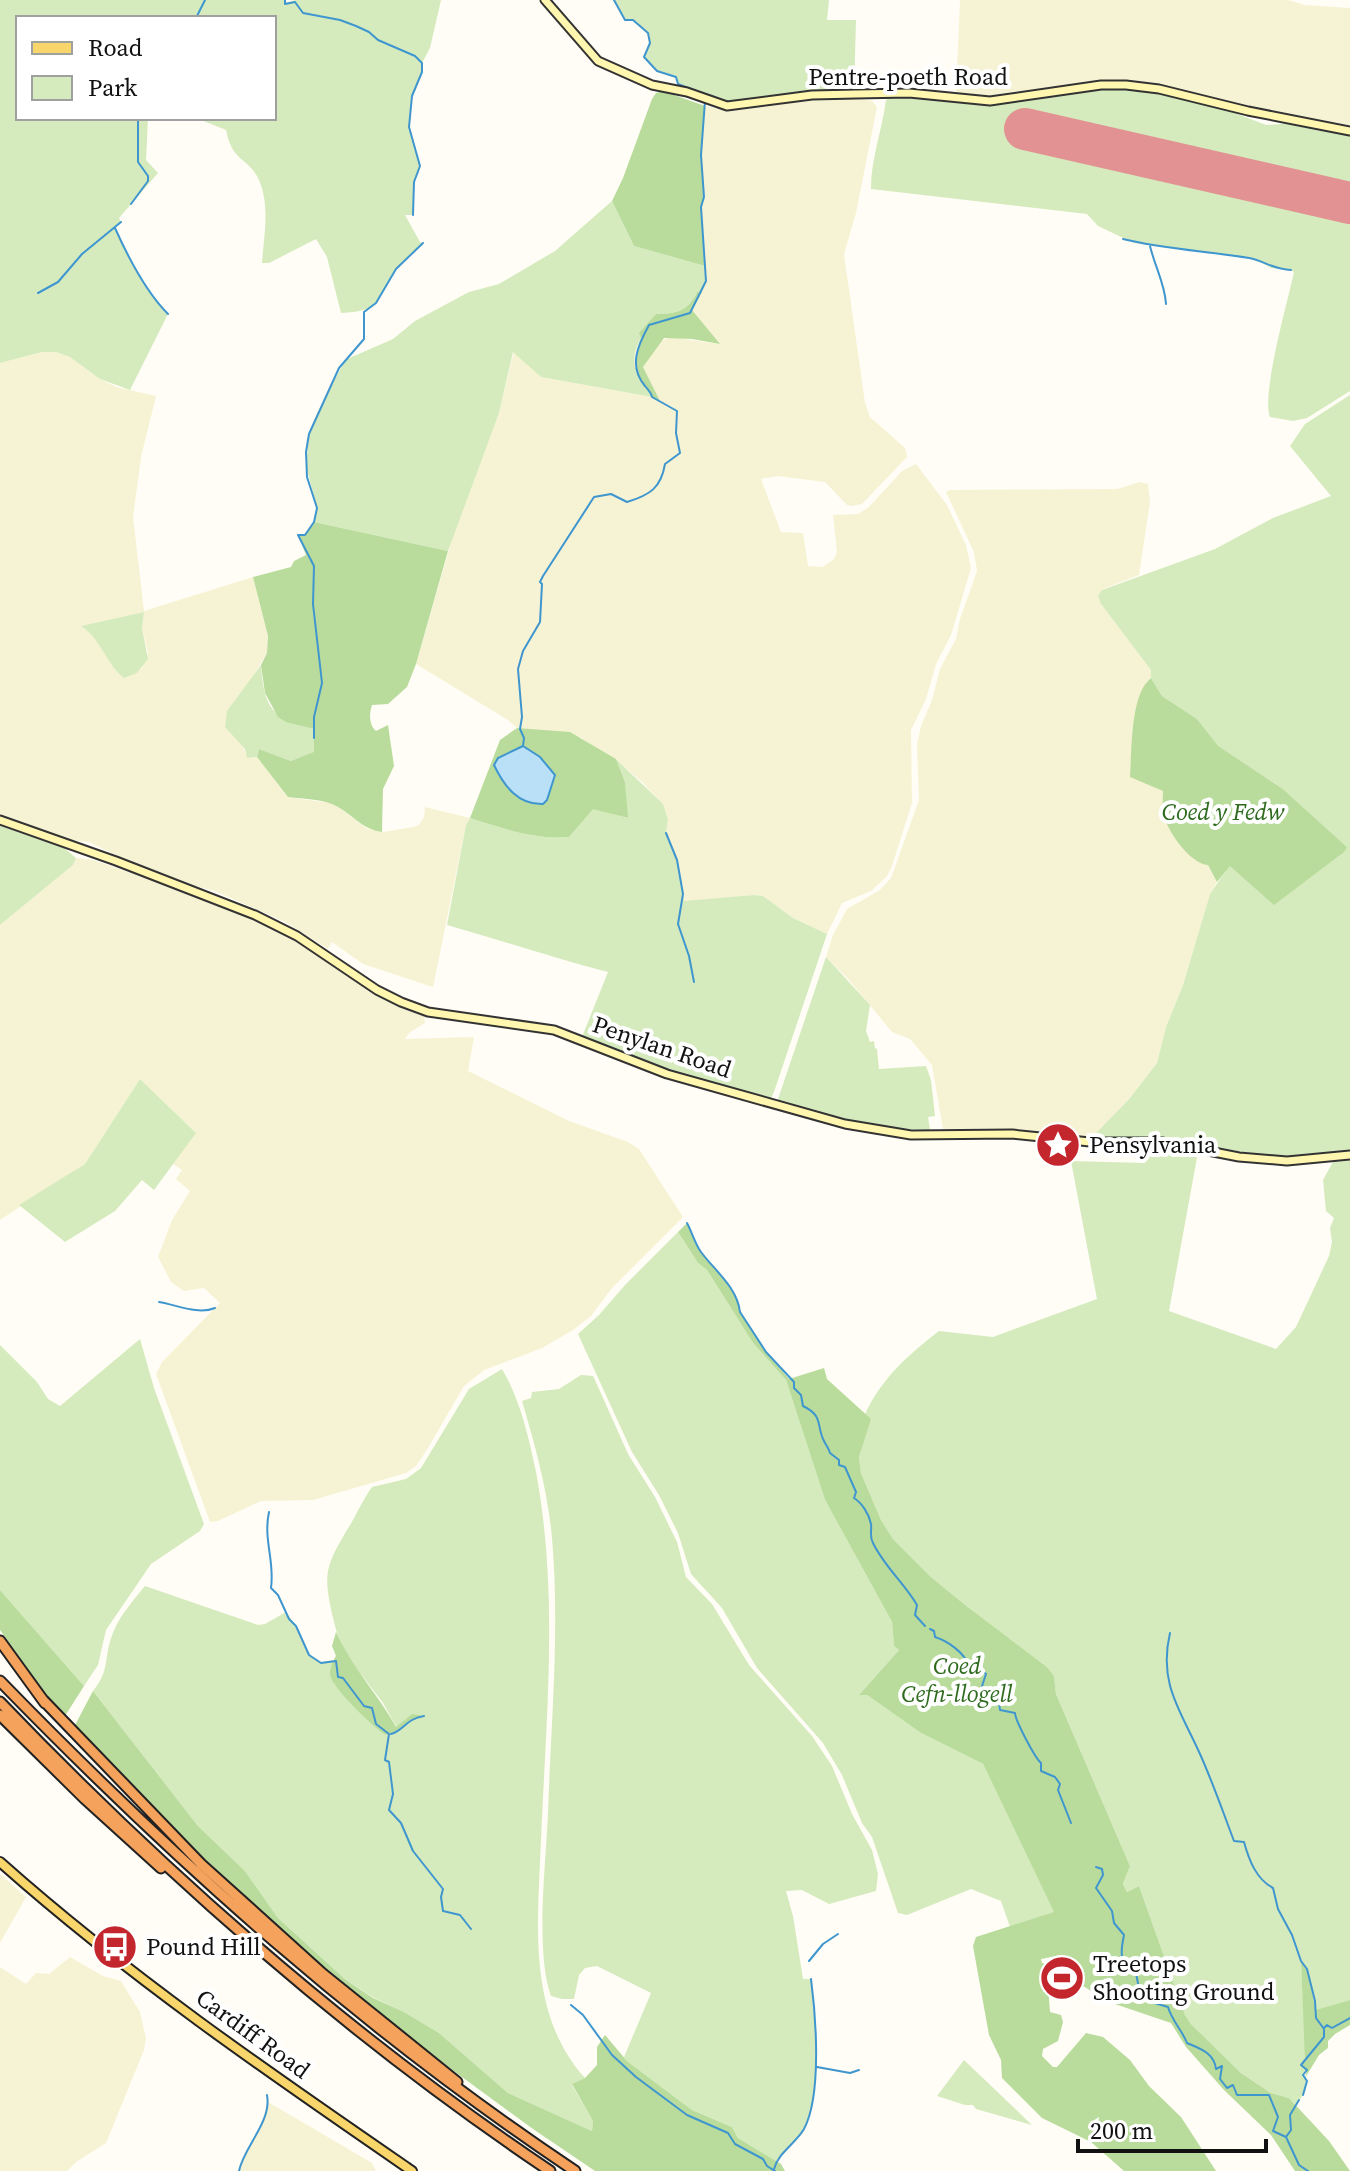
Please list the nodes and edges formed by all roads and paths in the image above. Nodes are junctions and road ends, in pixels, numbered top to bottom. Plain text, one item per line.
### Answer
1 (545, 0) edge
2 (1350, 131) edge
3 (0, 820) edge
4 (1350, 1155) edge
5 (0, 1641) edge
6 (0, 1681) edge
7 (43, 1700) junction
8 (0, 1702) edge
9 (0, 1715) edge
10 (0, 1862) edge
11 (204, 1882) junction
12 (195, 1894) junction
13 (491, 2114) junction
14 (412, 2171) edge
15 (550, 2171) edge
16 (575, 2171) edge

1 - 2 street, Pentre-poeth Road
3 - 4 street, Penylan Road
5 - 7 highway
6 - 11 highway
7 - 11 highway
7 - 13 highway
8 - 12 highway
9 - 12 highway
10 - 14 main road, Cardiff Road
11 - 13 highway
12 - 15 highway
13 - 16 highway

